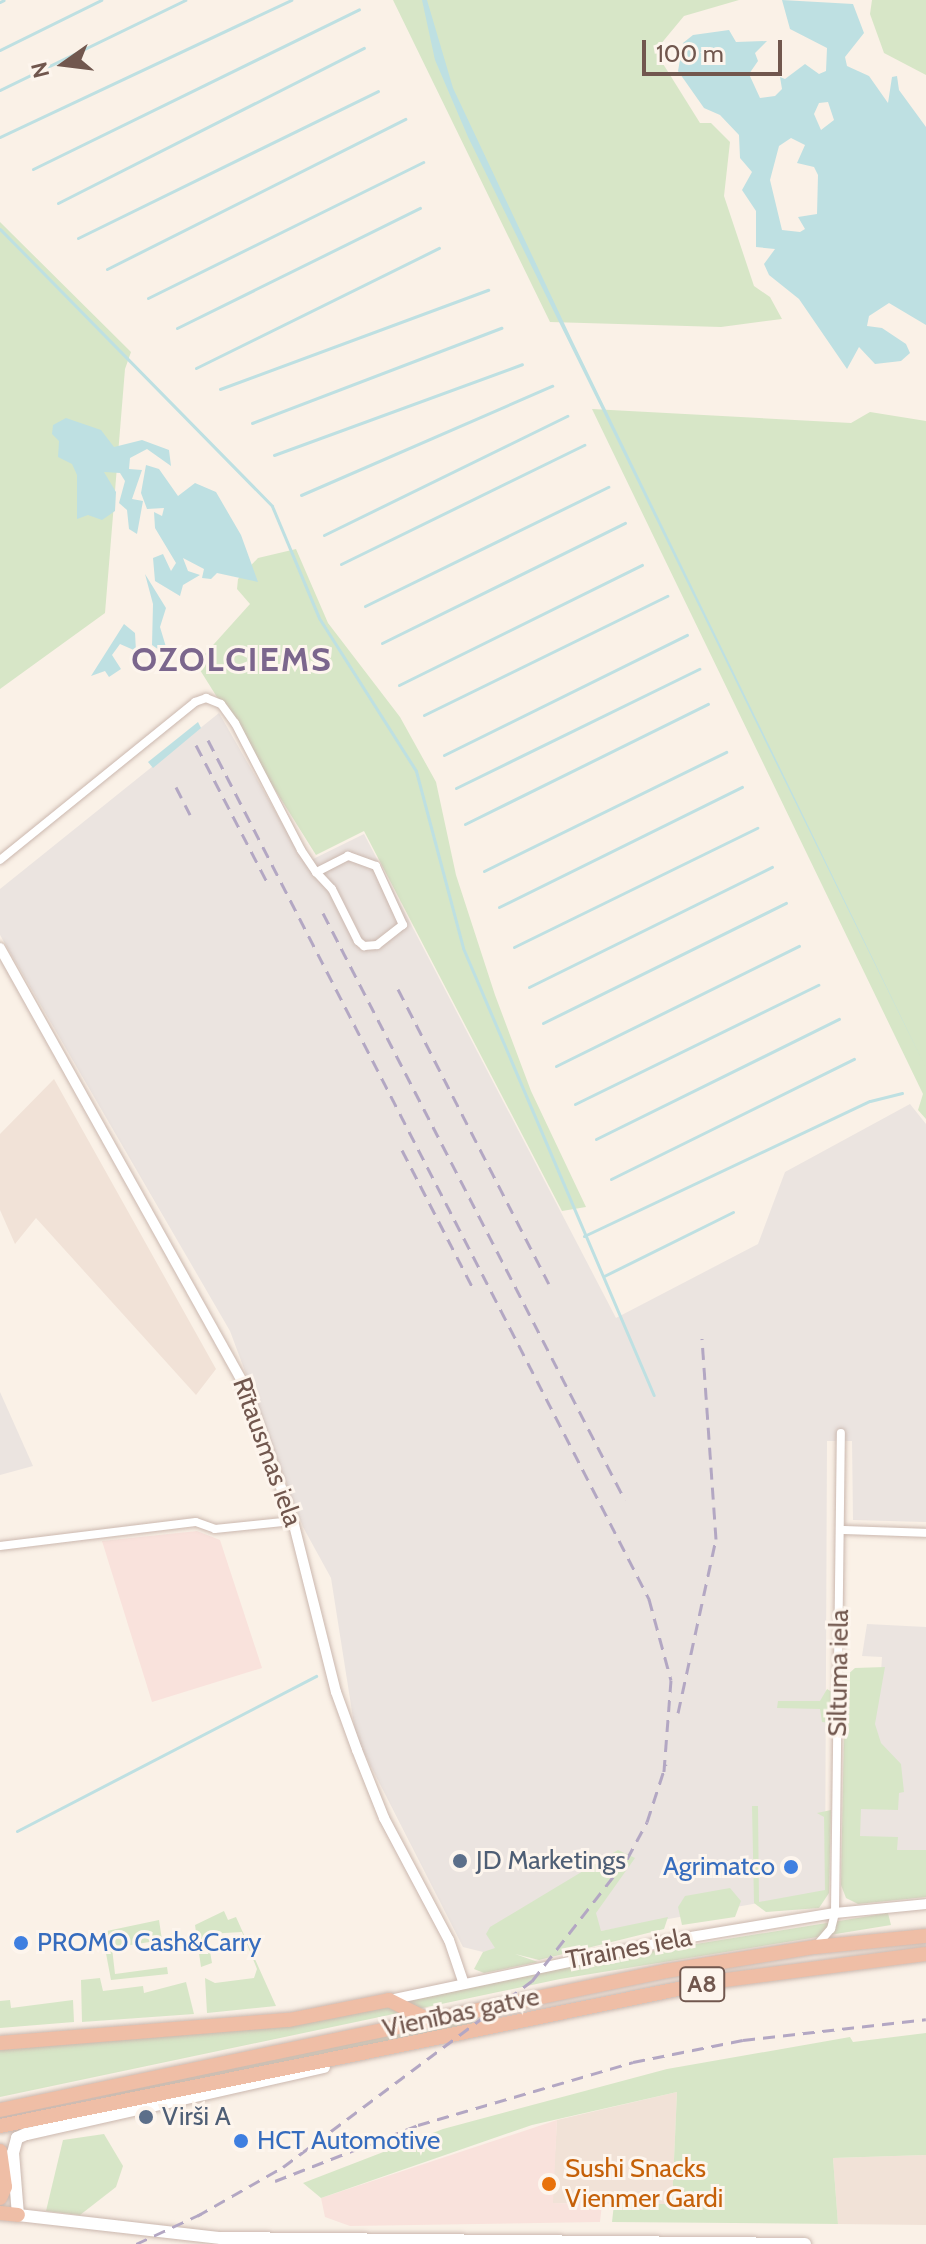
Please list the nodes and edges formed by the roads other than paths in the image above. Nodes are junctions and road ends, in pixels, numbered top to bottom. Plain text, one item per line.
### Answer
1 (0, 860) edge
2 (316, 872) junction
3 (0, 948) edge
4 (841, 1433) dead end
5 (293, 1521) junction
6 (841, 1530) junction
7 (926, 1533) edge
8 (0, 1546) edge
9 (926, 1904) edge
10 (835, 1913) junction
11 (926, 1936) edge
12 (815, 1947) junction
13 (926, 1954) edge
14 (464, 1984) junction
15 (389, 2000) junction
16 (429, 2020) junction
17 (0, 2043) edge
18 (353, 2054) junction
19 (0, 2110) edge
20 (0, 2126) edge
21 (0, 2151) edge
22 (0, 2198) edge
23 (0, 2213) edge
24 (18, 2215) junction
25 (221, 2241) edge
26 (541, 2243) edge
27 (805, 2244) edge

1 - 2 street
2 - 2 street
3 - 5 street, Rītausmas iela
4 - 6 street, Siltuma iela
5 - 8 street
5 - 14 street, Rītausmas iela
6 - 7 street
6 - 10 street, Siltuma iela
9 - 10 street, Tīraines iela
10 - 12 street
10 - 14 street, Tīraines iela
11 - 12 highway, Vienības gatve / A8
12 - 16 highway, Vienības gatve / A8
13 - 18 highway, Vienības gatve / A8
14 - 15 street, Tīraines iela
15 - 16 highway
15 - 17 highway, Tīraines iela
16 - 19 highway, Vienības gatve / A8
18 - 20 highway, Vienības gatve / A8
18 - 24 main road, Vienības gatve
21 - 22 highway
23 - 24 highway
24 - 25 main road
25 - 26 main road
26 - 27 main road

